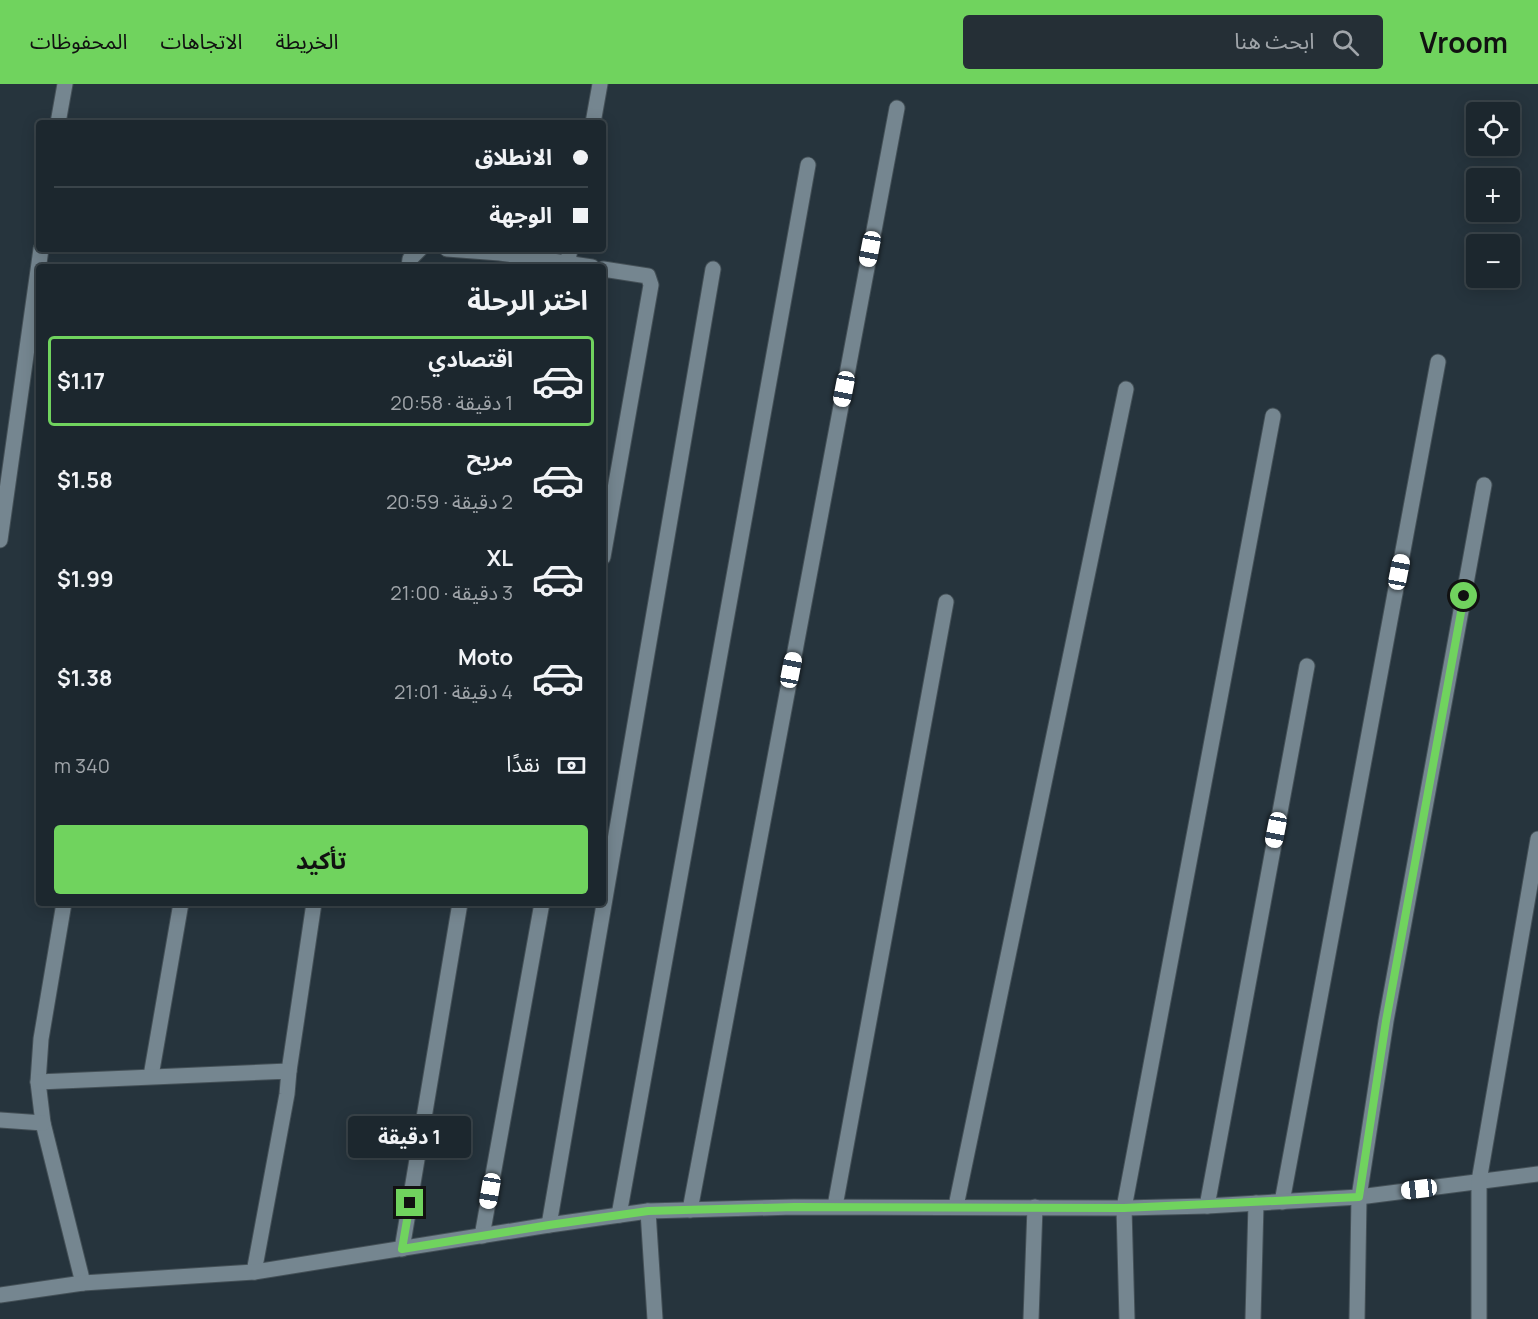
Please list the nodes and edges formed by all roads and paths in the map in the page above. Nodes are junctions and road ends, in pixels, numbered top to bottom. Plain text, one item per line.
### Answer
1 (65, 84) edge
2 (600, 84) edge
3 (897, 108) dead end
4 (59, 120) edge
5 (594, 120) edge
6 (808, 165) dead end
7 (487, 252) edge
8 (568, 260) edge
9 (713, 268) dead end
10 (606, 269) edge
11 (36, 284) edge
12 (1438, 362) dead end
13 (1126, 388) dead end
14 (1273, 416) dead end
15 (1484, 485) dead end
16 (0, 540) edge
17 (606, 540) edge
18 (946, 602) dead end
19 (1307, 666) dead end
20 (1538, 840) edge
21 (606, 892) edge
22 (63, 906) edge
23 (180, 906) edge
24 (314, 906) edge
25 (459, 906) edge
26 (541, 906) edge
27 (604, 906) edge
28 (290, 1071) junction
29 (151, 1076) junction
30 (38, 1082) junction
31 (0, 1120) edge
32 (44, 1123) junction
33 (1538, 1174) edge
34 (1479, 1181) junction
35 (1359, 1197) junction
36 (1282, 1202) junction
37 (1257, 1203) junction
38 (835, 1206) junction
39 (956, 1206) junction
40 (1207, 1206) junction
41 (1035, 1207) junction
42 (1124, 1208) junction
43 (690, 1210) junction
44 (648, 1211) junction
45 (619, 1215) junction
46 (549, 1225) junction
47 (482, 1236) junction
48 (402, 1249) junction
49 (254, 1272) junction
50 (83, 1283) junction
51 (0, 1295) edge
52 (656, 1319) edge
53 (1031, 1319) edge
54 (1127, 1319) edge
55 (1252, 1319) edge
56 (1357, 1319) edge
57 (1479, 1319) edge

1 - 4 street
2 - 5 street
3 - 43 street
6 - 45 street
7 - 8 street
9 - 21 street
10 - 17 street
11 - 16 street
12 - 36 street
13 - 39 street
14 - 42 street
15 - 35 street
18 - 38 street
19 - 40 street
20 - 34 street
22 - 30 street
23 - 29 street
24 - 28 street
25 - 48 street
26 - 47 street
27 - 46 street
28 - 29 street
28 - 49 street
29 - 30 street
30 - 32 street
31 - 32 street
32 - 50 street
33 - 34 street
34 - 35 street
34 - 57 street
35 - 36 street
35 - 56 street
36 - 37 street
37 - 40 street
37 - 55 street
38 - 39 street
38 - 43 street
39 - 41 street
40 - 42 street
41 - 42 street
41 - 53 street
42 - 54 street
43 - 44 street
44 - 45 street
44 - 52 street
45 - 46 street
46 - 47 street
47 - 48 street
48 - 49 street
49 - 50 street
50 - 51 street

